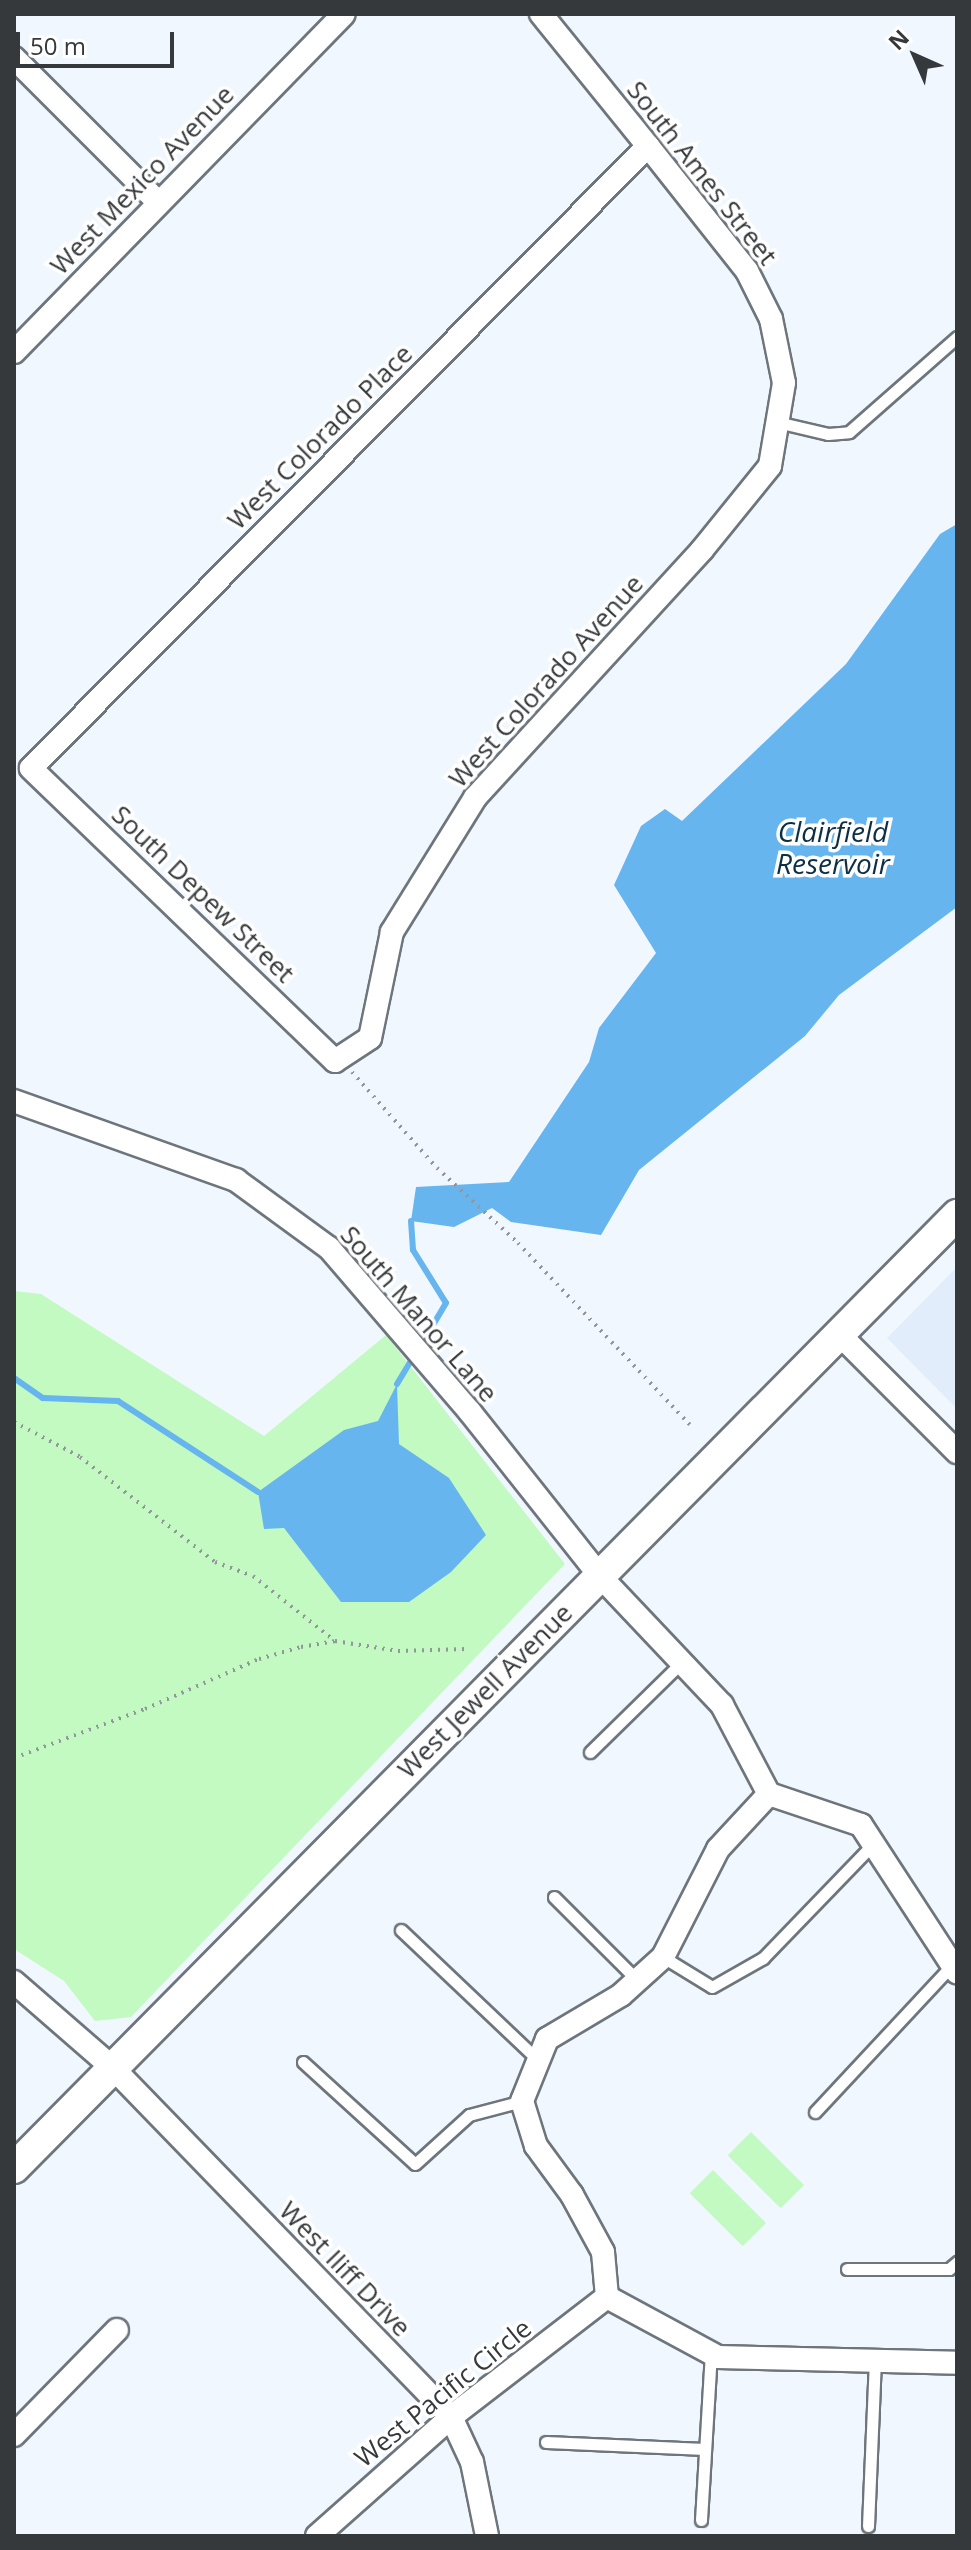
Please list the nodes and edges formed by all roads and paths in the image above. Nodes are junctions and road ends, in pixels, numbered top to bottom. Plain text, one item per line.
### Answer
1 (541, 14) edge
2 (331, 18) edge
3 (14, 58) edge
4 (648, 146) junction
5 (158, 202) junction
6 (957, 337) edge
7 (14, 352) edge
8 (784, 383) joint
9 (777, 422) junction
10 (31, 768) joint
11 (339, 1058) junction
12 (14, 1101) edge
13 (955, 1220) edge
14 (839, 1334) junction
15 (14, 1422) edge
16 (690, 1425) dead end
17 (957, 1452) edge
18 (599, 1575) junction
19 (335, 1641) junction
20 (466, 1649) dead end
21 (682, 1662) junction
22 (590, 1752) dead end
23 (14, 1758) edge
24 (769, 1794) junction
25 (873, 1844) junction
26 (554, 1897) dead end
27 (401, 1930) dead end
28 (663, 1957) junction
29 (955, 1966) edge
30 (637, 1980) junction
31 (14, 1982) edge
32 (538, 2060) junction
33 (303, 2062) dead end
34 (113, 2068) junction
35 (522, 2101) junction
36 (815, 2112) dead end
37 (14, 2168) edge
38 (957, 2262) edge
39 (847, 2269) dead end
40 (607, 2297) junction
41 (117, 2330) dead end
42 (711, 2353) junction
43 (875, 2362) junction
44 (957, 2363) edge
45 (451, 2417) junction
46 (14, 2435) edge
47 (546, 2442) dead end
48 (705, 2449) junction
49 (701, 2520) dead end
50 (868, 2526) dead end
51 (317, 2536) edge
52 (487, 2536) edge

1 - 4 street, South Ames Street
2 - 5 street, West Mexico Avenue
3 - 5 street
4 - 8 street, South Ames Street
4 - 10 street, West Colorado Place
5 - 7 street, West Mexico Avenue
6 - 9 lane
8 - 9 street, West Colorado Avenue
9 - 11 street, West Colorado Avenue
10 - 11 street, South Depew Street
11 - 16 path
12 - 18 street, South Manor Lane
13 - 14 main road, West Jewell Avenue
14 - 17 street
14 - 18 main road, West Jewell Avenue
15 - 19 path
18 - 21 street, South Manor Lane
18 - 34 main road, West Jewell Avenue
19 - 20 path
19 - 23 path
21 - 22 lane
21 - 24 street, South Manor Lane
24 - 25 street
24 - 28 street
25 - 28 lane
25 - 29 street
26 - 30 lane
27 - 32 lane
28 - 30 street
29 - 36 lane
30 - 32 street
31 - 34 street, West Iliff Drive
32 - 35 street
33 - 35 lane
34 - 37 main road, West Jewell Avenue
34 - 45 street, West Iliff Drive
35 - 40 street
38 - 39 lane
40 - 42 street
40 - 45 street, West Pacific Circle
41 - 46 street
42 - 43 street
42 - 48 lane
43 - 44 street
43 - 50 lane
45 - 51 street, West Pacific Circle
45 - 52 street, West Iliff Drive
47 - 48 lane
48 - 49 lane

